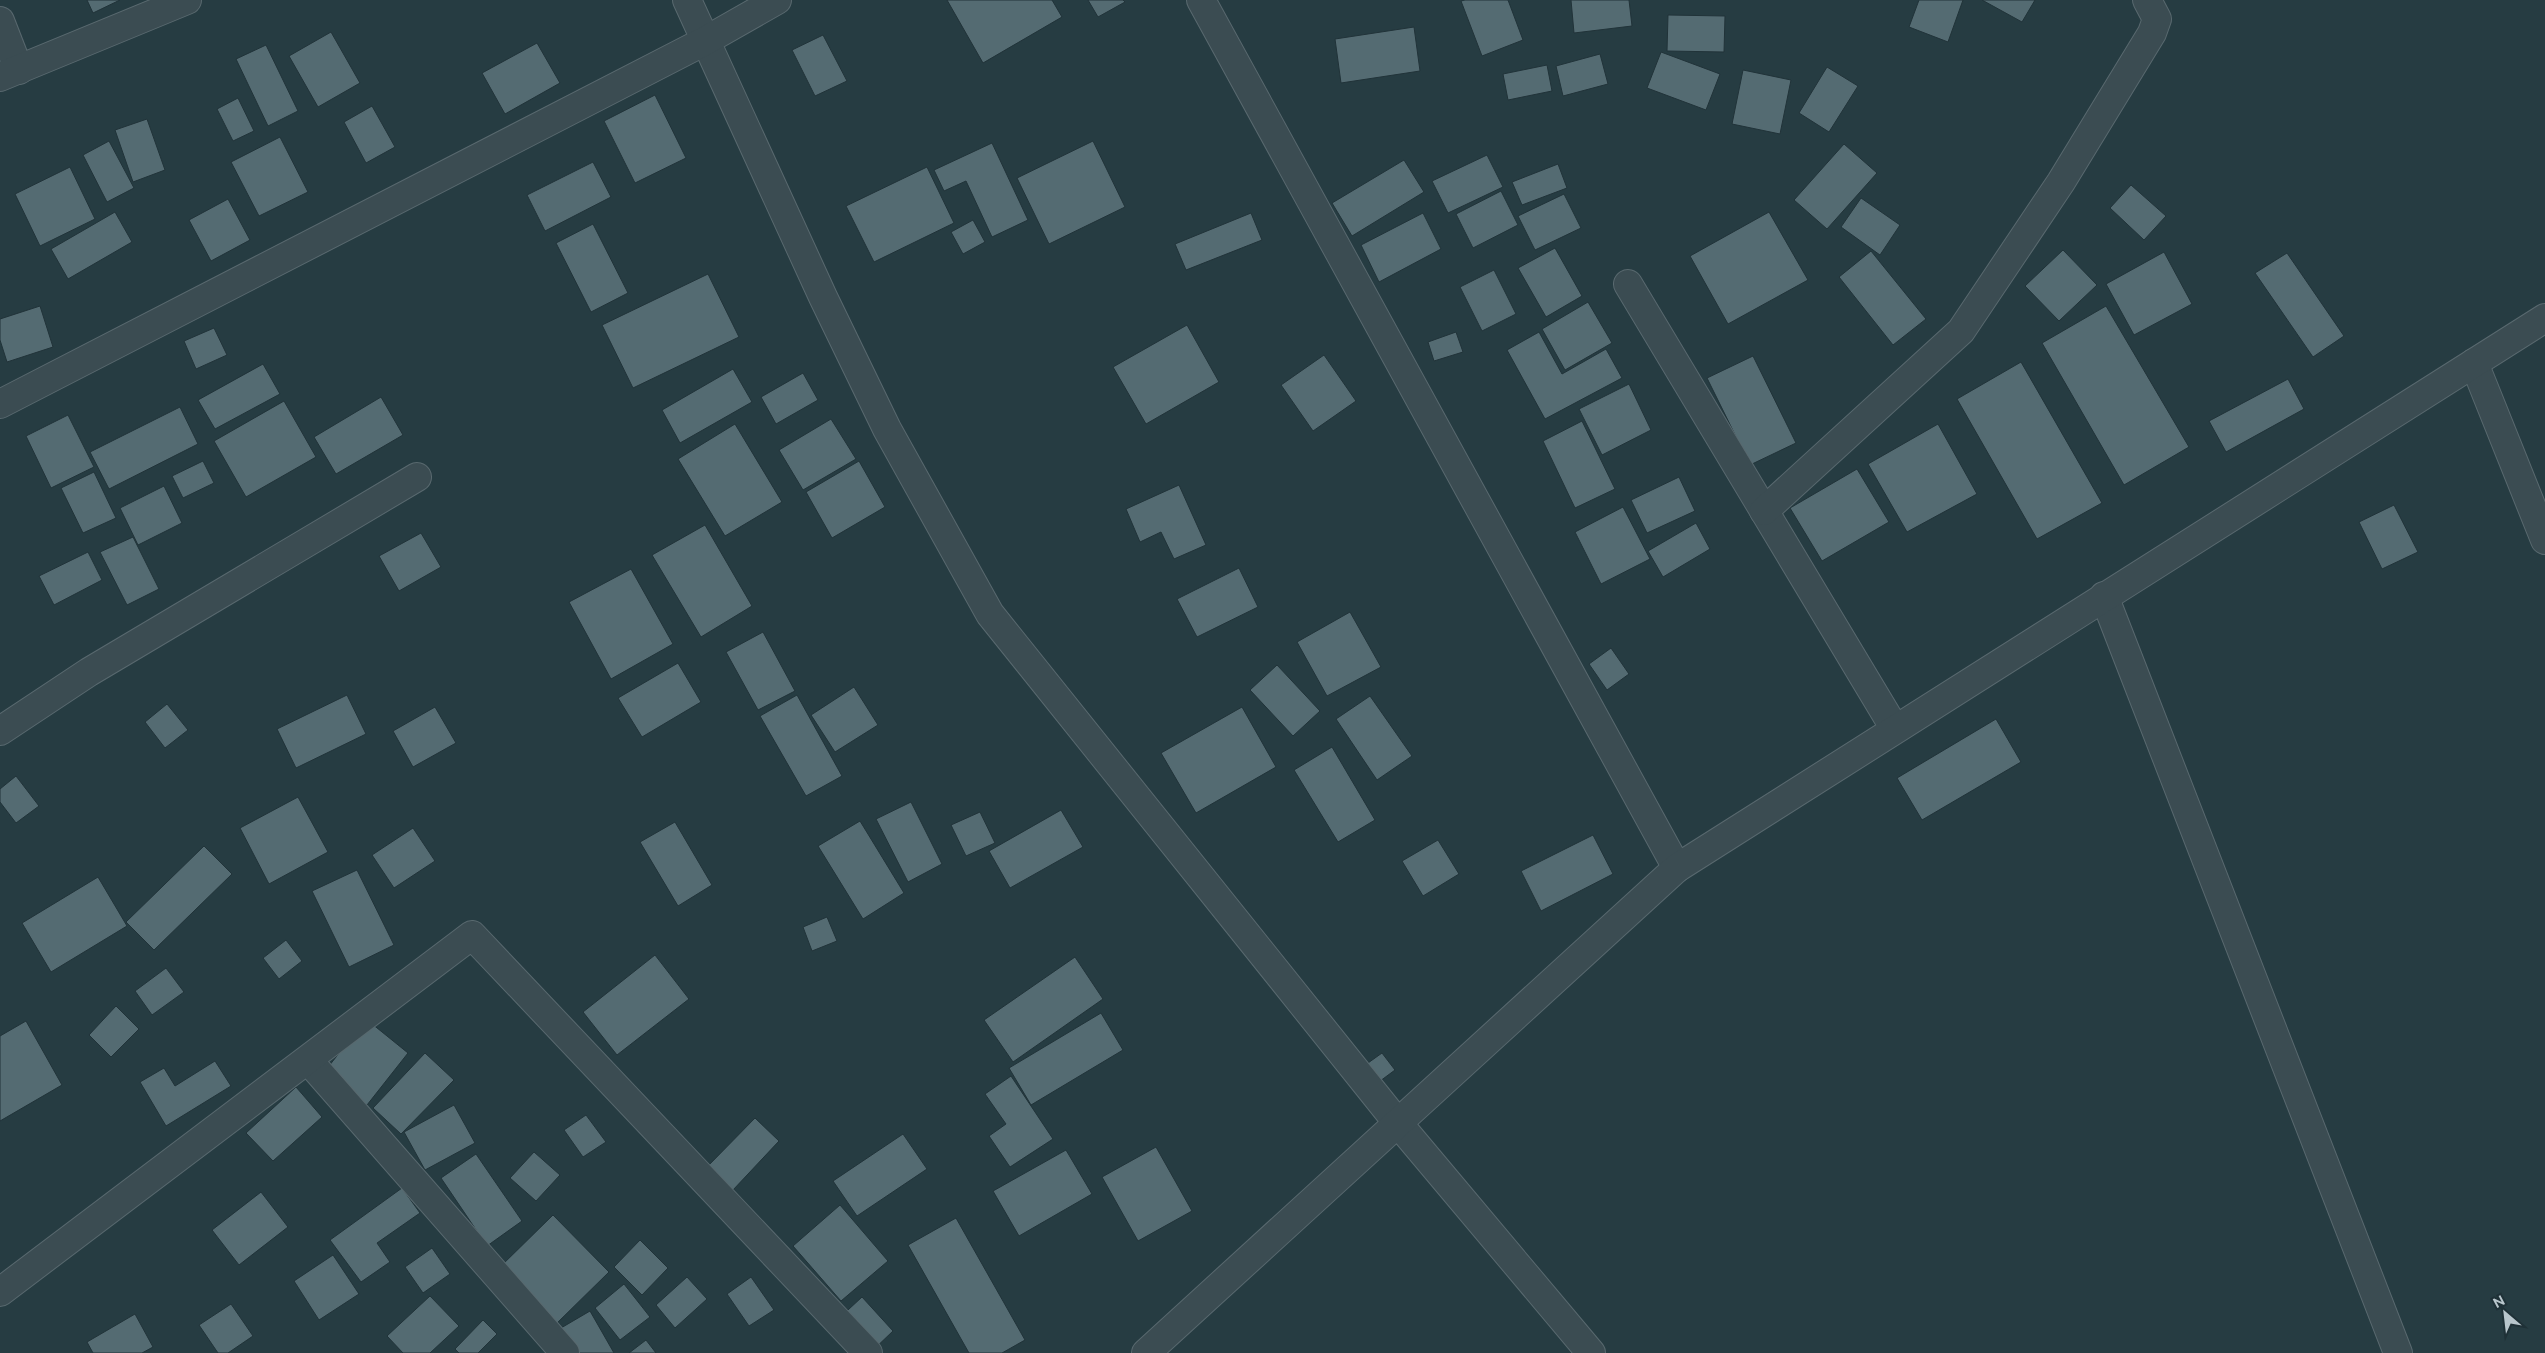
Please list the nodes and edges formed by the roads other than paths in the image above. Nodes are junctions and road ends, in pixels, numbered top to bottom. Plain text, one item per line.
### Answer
1 (187, 0) edge
2 (687, 0) edge
3 (777, 0) edge
4 (1201, 0) edge
5 (2147, 0) edge
6 (0, 21) edge
7 (705, 41) junction
8 (9, 74) edge
9 (1628, 284) dead end
10 (2545, 318) edge
11 (2474, 362) junction
12 (0, 404) edge
13 (417, 477) dead end
14 (1764, 511) junction
15 (2545, 540) edge
16 (2104, 596) junction
17 (1895, 730) junction
18 (0, 731) edge
19 (1677, 868) junction
20 (308, 1060) junction
21 (1397, 1122) junction
22 (0, 1292) edge
23 (566, 1353) edge
24 (868, 1353) edge
25 (1146, 1353) edge
26 (1591, 1353) edge
27 (2398, 1353) edge

1 - 8 street
2 - 7 street
3 - 7 street
4 - 19 street
5 - 14 street
6 - 8 street
7 - 12 street
7 - 21 street
9 - 14 street
10 - 11 street
11 - 15 street
11 - 16 street
13 - 18 street
14 - 17 street
16 - 17 street
16 - 27 street
17 - 19 street
19 - 21 street
20 - 22 street
20 - 23 street
20 - 24 street
21 - 25 street
21 - 26 street

